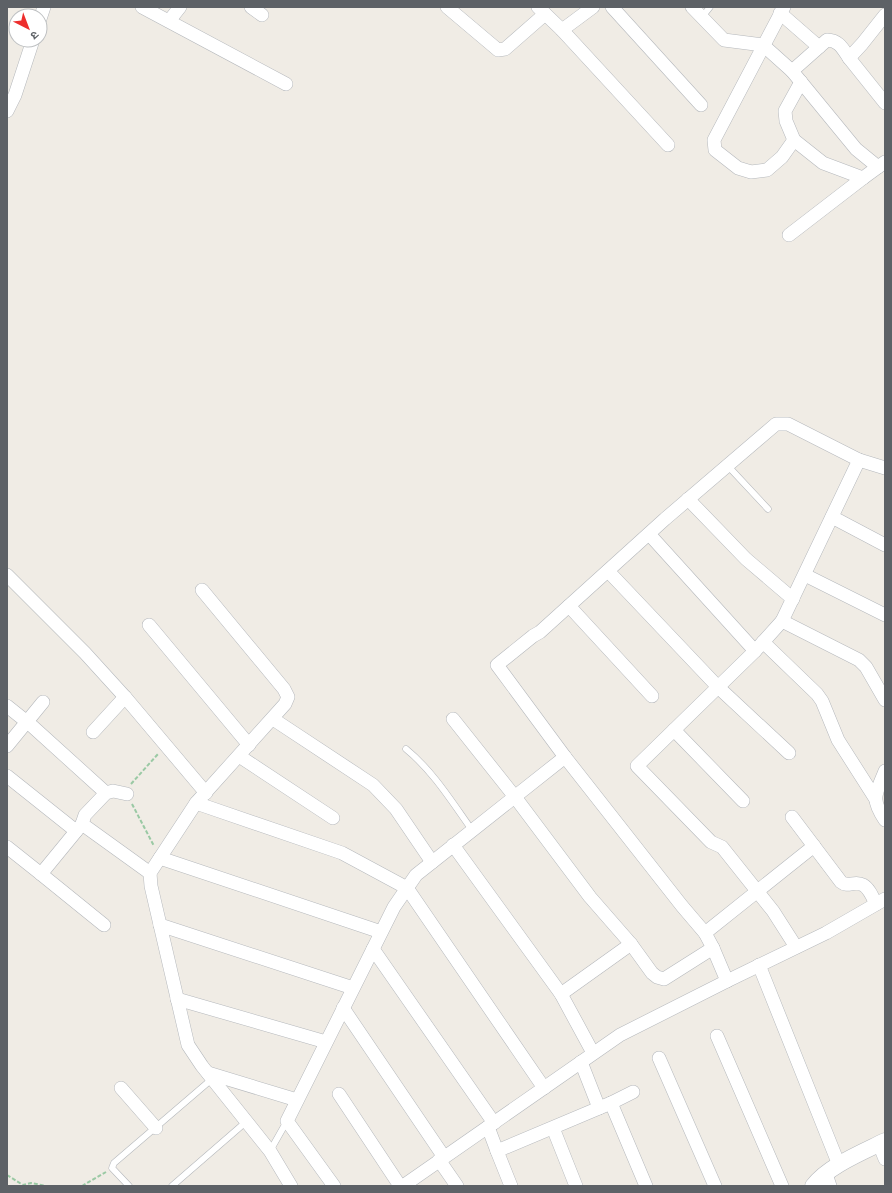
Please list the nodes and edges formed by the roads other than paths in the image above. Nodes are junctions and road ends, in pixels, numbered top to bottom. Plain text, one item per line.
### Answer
1 (142, 7) edge
2 (180, 7) edge
3 (447, 7) edge
4 (593, 7) edge
5 (612, 7) edge
6 (692, 7) edge
7 (541, 10) edge
8 (782, 10) edge
9 (706, 12) edge
10 (885, 15) edge
11 (169, 21) junction
12 (562, 30) junction
13 (764, 45) junction
14 (30, 48) edge
15 (819, 48) junction
16 (849, 58) junction
17 (792, 71) junction
18 (801, 82) junction
19 (286, 84) dead end
20 (885, 103) edge
21 (701, 104) dead end
22 (7, 111) edge
23 (794, 140) junction
24 (668, 144) dead end
25 (882, 165) edge
26 (863, 178) junction
27 (789, 235) dead end
28 (859, 460) junction
29 (727, 465) junction
30 (885, 468) edge
31 (688, 499) junction
32 (768, 509) dead end
33 (832, 517) junction
34 (649, 534) junction
35 (885, 545) edge
36 (608, 571) junction
37 (7, 575) edge
38 (805, 575) junction
39 (202, 590) dead end
40 (793, 599) junction
41 (570, 606) junction
42 (885, 615) edge
43 (782, 621) junction
44 (149, 625) dead end
45 (759, 646) junction
46 (718, 687) junction
47 (652, 696) dead end
48 (125, 697) junction
49 (885, 700) edge
50 (43, 702) dead end
51 (7, 706) edge
52 (273, 719) junction
53 (454, 719) dead end
54 (27, 722) junction
55 (674, 730) junction
56 (93, 732) dead end
57 (249, 745) junction
58 (7, 746) edge
59 (406, 749) dead end
60 (789, 753) dead end
61 (239, 756) junction
62 (566, 757) junction
63 (885, 771) edge
64 (7, 776) edge
65 (106, 793) junction
66 (206, 793) junction
67 (127, 794) road end
68 (515, 797) junction
69 (875, 798) junction
70 (743, 801) dead end
71 (196, 803) junction
72 (792, 817) dead end
73 (333, 818) dead end
74 (885, 820) edge
75 (79, 828) junction
76 (472, 830) junction
77 (454, 845) junction
78 (814, 846) junction
79 (7, 847) edge
80 (160, 858) junction
81 (432, 862) junction
82 (150, 873) junction
83 (41, 874) junction
84 (407, 888) junction
85 (757, 890) junction
86 (881, 902) edge
87 (104, 925) dead end
88 (160, 925) junction
89 (381, 932) junction
90 (705, 933) junction
91 (631, 944) junction
92 (796, 947) junction
93 (713, 948) junction
94 (372, 949) junction
95 (759, 965) junction
96 (727, 981) junction
97 (353, 988) junction
98 (561, 994) junction
99 (177, 999) junction
100 (343, 1008) junction
101 (716, 1036) dead end
102 (326, 1042) junction
103 (594, 1053) junction
104 (659, 1058) dead end
105 (581, 1062) junction
106 (210, 1076) junction
107 (121, 1088) dead end
108 (544, 1088) junction
109 (633, 1092) dead end
110 (339, 1094) dead end
111 (297, 1100) junction
112 (611, 1103) junction
113 (599, 1108) junction
114 (247, 1121) junction
115 (287, 1121) junction
116 (491, 1124) junction
117 (156, 1128) junction
118 (553, 1128) junction
119 (883, 1148) edge
120 (270, 1151) junction
121 (498, 1151) junction
122 (442, 1159) junction
123 (839, 1165) junction
124 (828, 1180) edge
125 (130, 1186) edge
126 (172, 1186) edge
127 (291, 1186) edge
128 (334, 1186) edge
129 (401, 1186) edge
130 (457, 1186) edge
131 (511, 1186) edge
132 (576, 1186) edge
133 (646, 1186) edge
134 (715, 1186) edge
135 (782, 1186) edge
136 (813, 1186) edge

1 - 11 street
2 - 11 street
3 - 7 street
4 - 12 street
5 - 21 street
6 - 9 street
7 - 12 street
8 - 13 street
8 - 15 street
9 - 13 street
10 - 16 street
11 - 19 street
12 - 24 street
13 - 17 street
13 - 23 street
14 - 22 street
15 - 16 street
15 - 17 street
16 - 20 street
17 - 18 street
18 - 23 street
18 - 25 street
23 - 26 street
25 - 26 street
26 - 27 street
28 - 29 street
28 - 30 street
28 - 33 street
29 - 31 street
29 - 32 lane
31 - 34 street
31 - 40 street
33 - 35 street
33 - 38 street
34 - 36 street
34 - 45 street
36 - 41 street
36 - 46 street
37 - 48 street
38 - 40 street
38 - 42 street
39 - 52 street
40 - 43 street
41 - 47 street
41 - 62 street
43 - 45 street
43 - 49 street
44 - 57 street
45 - 46 street
45 - 69 street
46 - 55 street
46 - 60 street
48 - 56 street
48 - 66 street
50 - 54 street
51 - 54 street
52 - 57 street
52 - 81 street
53 - 68 street
54 - 58 street
54 - 65 street
55 - 70 street
55 - 85 street
57 - 61 street
59 - 76 lane
61 - 66 street
61 - 73 street
62 - 68 street
62 - 90 street
63 - 69 street
64 - 75 street
65 - 67 street
65 - 75 street
66 - 71 street
68 - 76 street
68 - 91 street
69 - 74 street
71 - 80 street
71 - 84 street
72 - 78 street
75 - 82 street
75 - 83 street
76 - 77 street
77 - 81 street
77 - 98 street
78 - 85 street
78 - 86 street
79 - 83 street
80 - 82 street
80 - 89 street
81 - 84 street
82 - 88 street
83 - 87 street
84 - 89 street
84 - 108 street
85 - 90 street
85 - 92 street
86 - 92 street
88 - 97 street
88 - 99 street
89 - 94 street
90 - 93 street
91 - 93 street
91 - 98 street
92 - 95 street
93 - 96 street
94 - 97 street
94 - 116 street
95 - 96 street
95 - 123 street
96 - 103 street
97 - 100 street
98 - 103 street
99 - 102 street
99 - 106 street
100 - 102 street
100 - 122 street
101 - 135 street
102 - 111 street
103 - 105 street
104 - 134 street
105 - 108 street
105 - 113 street
106 - 111 street
106 - 114 street
106 - 117 lane
107 - 117 street
108 - 116 street
109 - 112 street
110 - 129 street
111 - 115 street
112 - 113 street
112 - 133 street
113 - 118 street
114 - 120 street
114 - 126 lane
115 - 120 lane
115 - 128 street
116 - 121 street
116 - 122 street
117 - 125 lane
118 - 121 street
118 - 132 street
119 - 123 street
120 - 127 street
121 - 131 street
122 - 129 street
122 - 130 street
123 - 124 street
124 - 136 street

